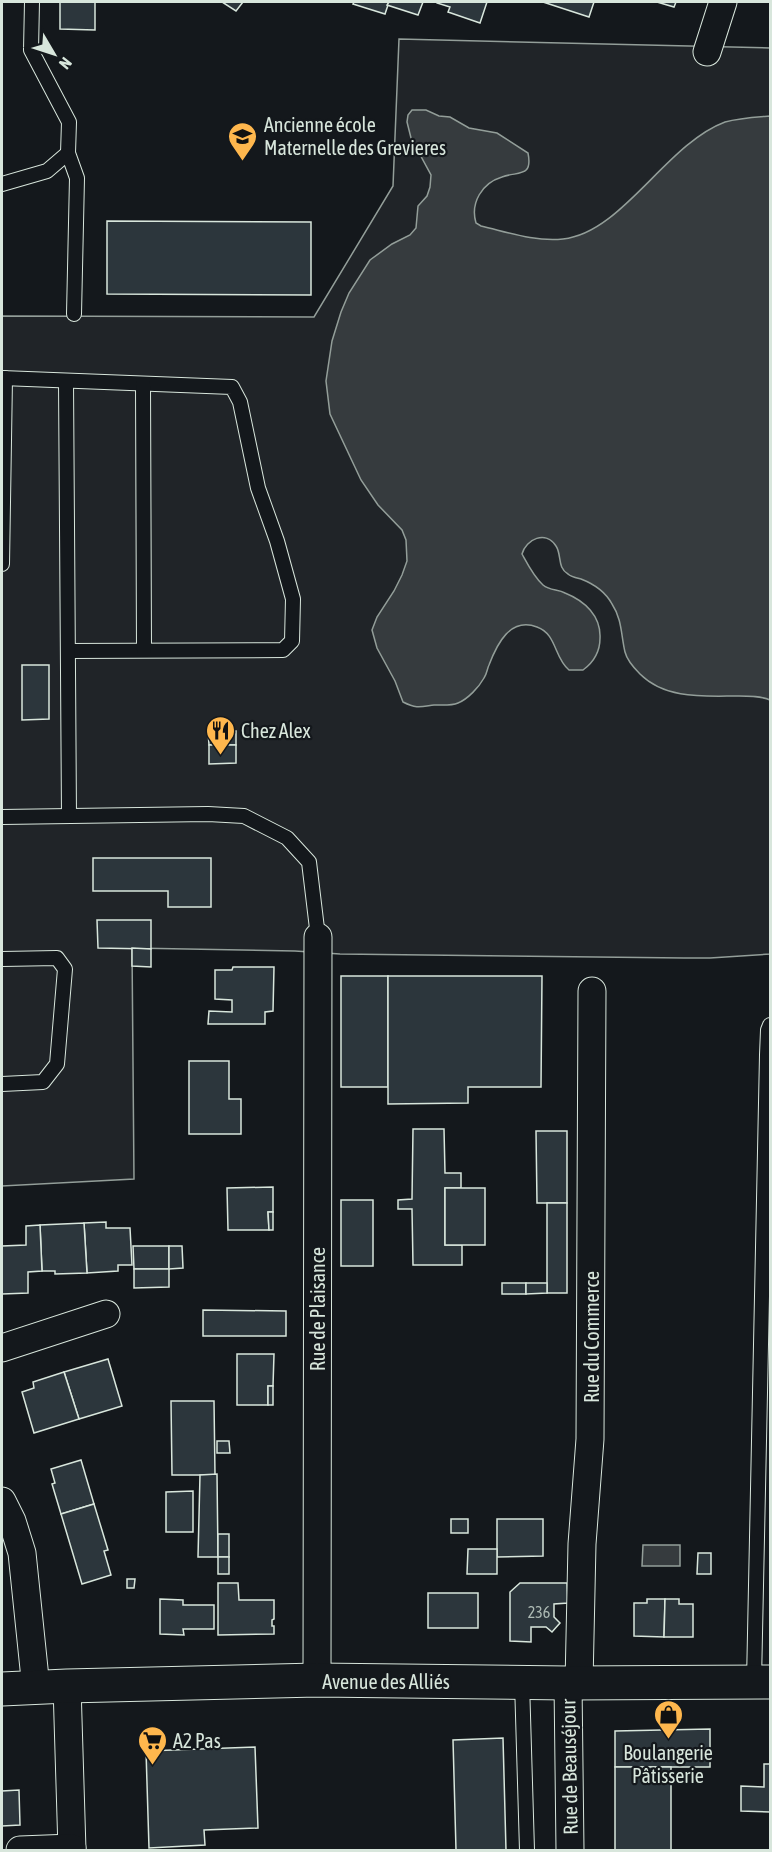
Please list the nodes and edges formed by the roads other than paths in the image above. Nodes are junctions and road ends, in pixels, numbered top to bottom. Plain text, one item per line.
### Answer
1 (32, 2) edge
2 (723, 2) edge
3 (707, 52) dead end
4 (68, 153) junction
5 (2, 184) edge
6 (75, 314) dead end
7 (3, 378) edge
8 (66, 382) junction
9 (143, 384) junction
10 (2, 564) edge
11 (144, 650) junction
12 (68, 651) junction
13 (69, 816) junction
14 (2, 817) edge
15 (318, 937) joint
16 (2, 959) edge
17 (592, 992) dead end
18 (771, 1025) edge
19 (2, 1083) edge
20 (106, 1314) dead end
21 (2, 1348) edge
22 (2, 1501) edge
23 (316, 1680) junction
24 (522, 1682) junction
25 (762, 1682) edge
26 (573, 1683) junction
27 (52, 1687) junction
28 (2, 1689) edge
29 (72, 1849) edge
30 (20, 1851) edge
31 (527, 1851) edge
32 (570, 1851) edge

1 - 4 lane
2 - 3 street
4 - 5 lane
4 - 6 lane
7 - 8 lane
7 - 10 lane
8 - 9 lane
8 - 12 lane
9 - 11 lane
9 - 11 lane
11 - 12 lane
12 - 13 lane
13 - 14 lane
13 - 15 lane
15 - 23 street, Rue de Plaisance
16 - 19 lane
17 - 26 street, Rue du Commerce
18 - 25 lane
20 - 21 street
22 - 27 street
23 - 24 street, Avenue des Alliés
23 - 27 street, Avenue des Alliés
24 - 26 street, Avenue des Alliés
24 - 31 lane
25 - 26 street, Avenue des Alliés
26 - 32 street, Rue de Beauséjour
27 - 28 street, Avenue des Alliés
27 - 29 street
29 - 30 street

